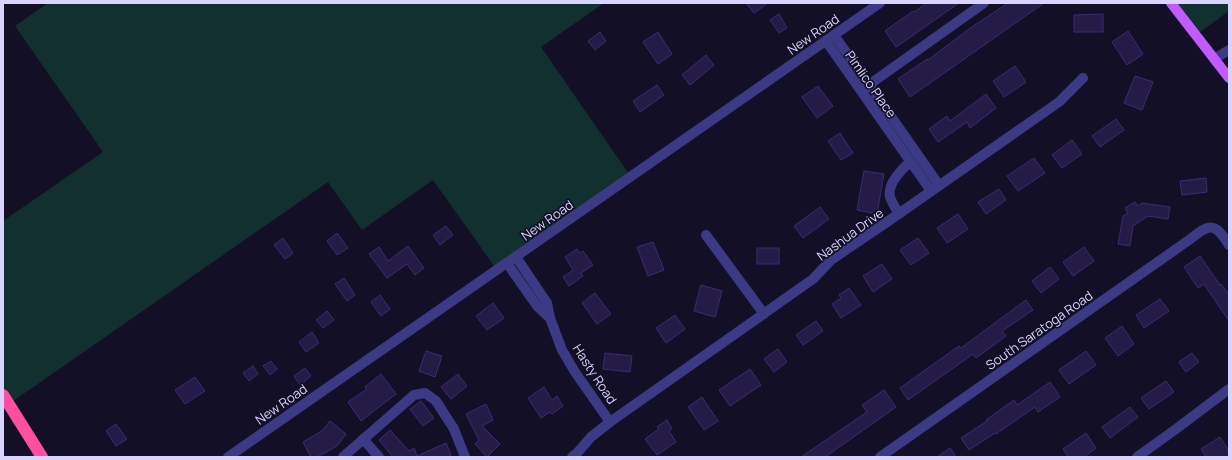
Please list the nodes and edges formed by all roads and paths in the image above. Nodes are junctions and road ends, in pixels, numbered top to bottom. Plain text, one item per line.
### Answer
1 (880, 3) edge
2 (984, 3) edge
3 (1172, 3) edge
4 (830, 38) junction
5 (1229, 50) edge
6 (1214, 59) junction
7 (1083, 78) dead end
8 (1229, 78) edge
9 (864, 88) junction
10 (899, 139) junction
11 (910, 162) junction
12 (935, 188) junction
13 (899, 214) junction
14 (706, 235) dead end
15 (1229, 245) edge
16 (516, 257) junction
17 (507, 263) junction
18 (764, 314) junction
19 (550, 318) junction
20 (1229, 389) edge
21 (3, 396) edge
22 (610, 422) junction
23 (363, 439) junction
24 (42, 457) edge
25 (228, 457) edge
26 (343, 457) edge
27 (379, 457) edge
28 (465, 457) edge
29 (572, 457) edge
30 (880, 457) edge
31 (1137, 457) edge

1 - 4 street, New Road
2 - 9 street
3 - 6 main road
4 - 9 street, Pimlico Place
4 - 16 street, New Road
5 - 6 street
6 - 8 main road
7 - 12 street, Nashua Drive
9 - 10 street, Pimlico Place
10 - 11 street, Pimlico Place
10 - 12 street, Pimlico Place
11 - 12 street, Pimlico Place
11 - 13 street
12 - 13 street, Nashua Drive
13 - 18 street, Nashua Drive
14 - 18 street
15 - 30 street, South Saratoga Road
16 - 17 street, New Road
16 - 19 street, Hasty Road
17 - 19 street, Hasty Road
17 - 25 street, New Road
18 - 22 street, Nashua Drive
19 - 22 street, Hasty Road
20 - 31 street
21 - 24 highway
22 - 29 street, Nashua Drive
23 - 26 street
23 - 27 street
23 - 28 street

